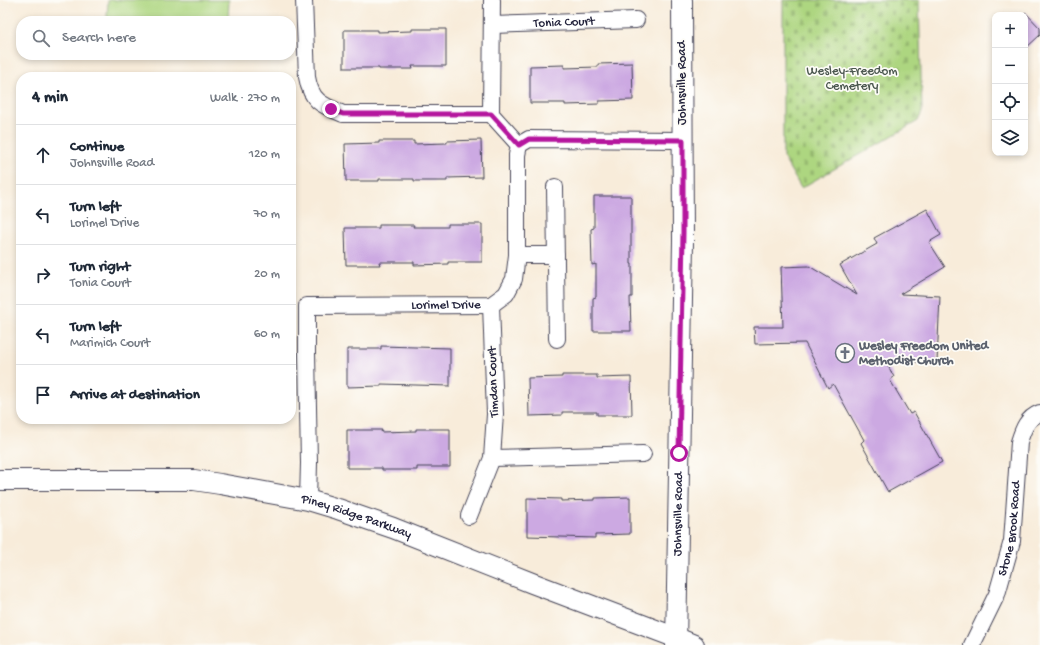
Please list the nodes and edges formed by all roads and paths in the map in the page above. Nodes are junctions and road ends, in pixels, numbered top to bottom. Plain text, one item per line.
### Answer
1 (304, 0) edge
2 (492, 0) edge
3 (682, 0) edge
4 (636, 20) dead end
5 (492, 25) junction
6 (491, 114) junction
7 (683, 140) junction
8 (519, 145) junction
9 (555, 187) dead end
10 (517, 255) junction
11 (556, 255) junction
12 (491, 306) junction
13 (557, 339) dead end
14 (1040, 414) edge
15 (642, 454) dead end
16 (492, 458) junction
17 (0, 480) edge
18 (308, 500) junction
19 (469, 516) dead end
20 (682, 642) edge
21 (972, 645) edge

1 - 6 street
2 - 5 street
3 - 7 street, Johnsville Road
4 - 5 street, Tonia Court
5 - 6 street
6 - 8 street
7 - 8 street
7 - 20 street, Johnsville Road
8 - 10 street, Lorimel Drive
9 - 11 street
10 - 11 street
10 - 12 street, Lorimel Drive
11 - 13 street
12 - 16 street, Timdan Court
12 - 18 street, Lorimel Drive
14 - 21 street, Stone Brook Road
15 - 16 street
16 - 19 street, Timdan Court
17 - 18 street, Piney Ridge Parkway
18 - 20 street, Piney Ridge Parkway

